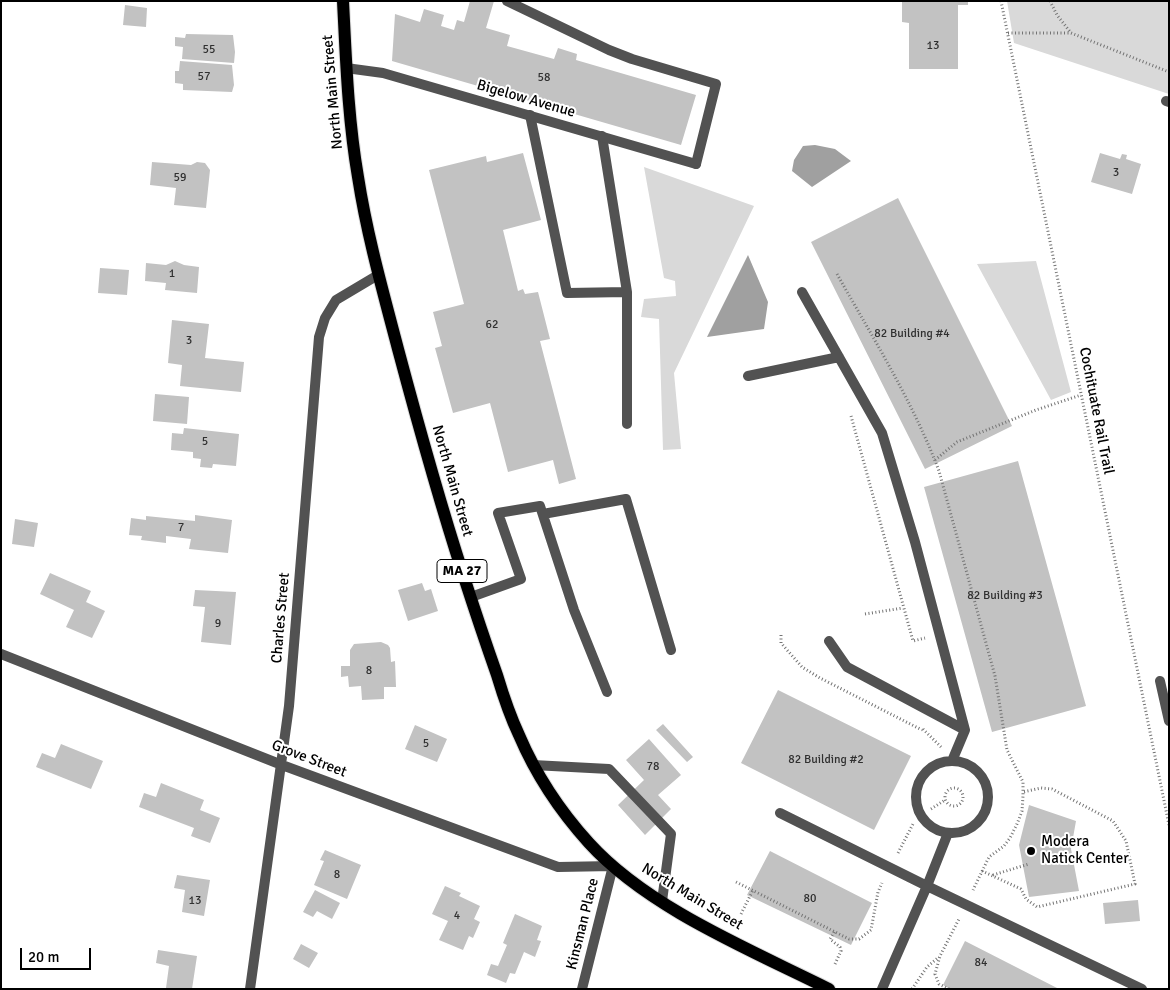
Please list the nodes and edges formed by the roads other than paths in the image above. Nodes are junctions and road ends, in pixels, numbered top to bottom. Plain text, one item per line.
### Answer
1 (343, 1) edge
2 (507, 1) edge
3 (346, 68) junction
4 (530, 116) junction
5 (602, 136) junction
6 (378, 275) junction
7 (627, 292) junction
8 (802, 292) dead end
9 (839, 357) junction
10 (748, 376) dead end
11 (627, 424) dead end
12 (543, 514) junction
13 (471, 597) junction
14 (829, 642) dead end
15 (671, 650) dead end
16 (1, 654) edge
17 (1160, 681) dead end
18 (607, 692) dead end
19 (1169, 720) edge
20 (965, 730) junction
21 (952, 761) junction
22 (282, 765) junction
23 (533, 765) junction
24 (780, 813) dead end
25 (948, 833) junction
26 (613, 866) junction
27 (927, 886) junction
28 (662, 901) junction
29 (250, 989) edge
30 (582, 989) edge
31 (829, 989) edge
32 (882, 989) edge
33 (1142, 989) edge

1 - 3 main road, North Main Street / MA 27
2 - 5 street, Bigelow Avenue
3 - 4 street, Bigelow Avenue
3 - 6 main road, North Main Street / MA 27
4 - 5 street, Bigelow Avenue
4 - 7 street
5 - 7 street
6 - 13 main road, North Main Street / MA 27
6 - 22 street, Charles Street
7 - 11 street
8 - 9 street
9 - 10 street
9 - 20 street
12 - 13 street
12 - 15 street
12 - 18 street
13 - 23 main road, North Main Street / MA 27
14 - 20 street
16 - 22 street, Grove Street
17 - 19 street
20 - 21 street
21 - 25 street
21 - 25 street
22 - 26 street, Grove Street
22 - 29 street, Charles Street
23 - 26 main road, North Main Street / MA 27
23 - 28 street
24 - 27 street
25 - 27 street
26 - 28 main road, North Main Street / MA 27
26 - 30 street, Kinsman Place
27 - 32 street
27 - 33 street
28 - 31 main road, North Main Street / MA 27

